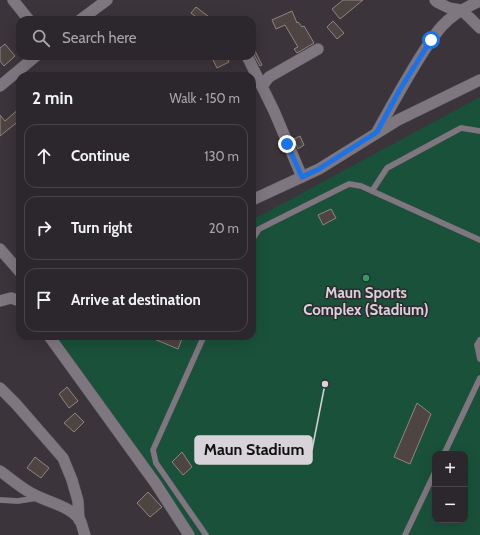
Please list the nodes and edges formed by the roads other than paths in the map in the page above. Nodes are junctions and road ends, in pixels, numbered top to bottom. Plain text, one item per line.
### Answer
1 (13, 0) edge
2 (106, 0) edge
3 (435, 0) edge
4 (480, 1) edge
5 (461, 10) junction
6 (26, 16) edge
7 (85, 16) edge
8 (480, 28) edge
9 (318, 49) dead end
10 (31, 60) edge
11 (249, 60) edge
12 (17, 72) edge
13 (255, 72) edge
14 (16, 73) edge
15 (256, 74) edge
16 (480, 80) edge
17 (0, 86) edge
18 (262, 86) junction
19 (480, 131) edge
20 (377, 132) junction
21 (302, 177) junction
22 (372, 191) junction
23 (256, 198) edge
24 (256, 234) edge
25 (480, 240) edge
26 (0, 249) edge
27 (16, 267) edge
28 (16, 300) edge
29 (0, 301) edge
30 (52, 340) edge
31 (202, 340) edge
32 (480, 340) edge
33 (480, 359) edge
34 (480, 378) edge
35 (0, 388) edge
36 (445, 451) edge
37 (0, 471) edge
38 (432, 478) edge
39 (40, 498) junction
40 (0, 500) edge
41 (79, 520) junction
42 (85, 535) edge
43 (189, 535) edge
44 (206, 535) edge
45 (405, 535) edge

1 - 6 street
2 - 7 street
3 - 5 street
4 - 5 street
5 - 8 street
5 - 20 street
9 - 18 street
10 - 12 street
11 - 13 street
14 - 17 street
15 - 18 street
16 - 20 street
18 - 21 street
19 - 22 lane
20 - 21 street
21 - 23 street
22 - 24 lane
22 - 25 lane
26 - 27 street
28 - 29 street
30 - 43 street
31 - 44 lane
32 - 33 lane
34 - 36 lane
35 - 41 street
37 - 39 street
38 - 45 lane
39 - 40 lane
39 - 41 street
41 - 42 street

